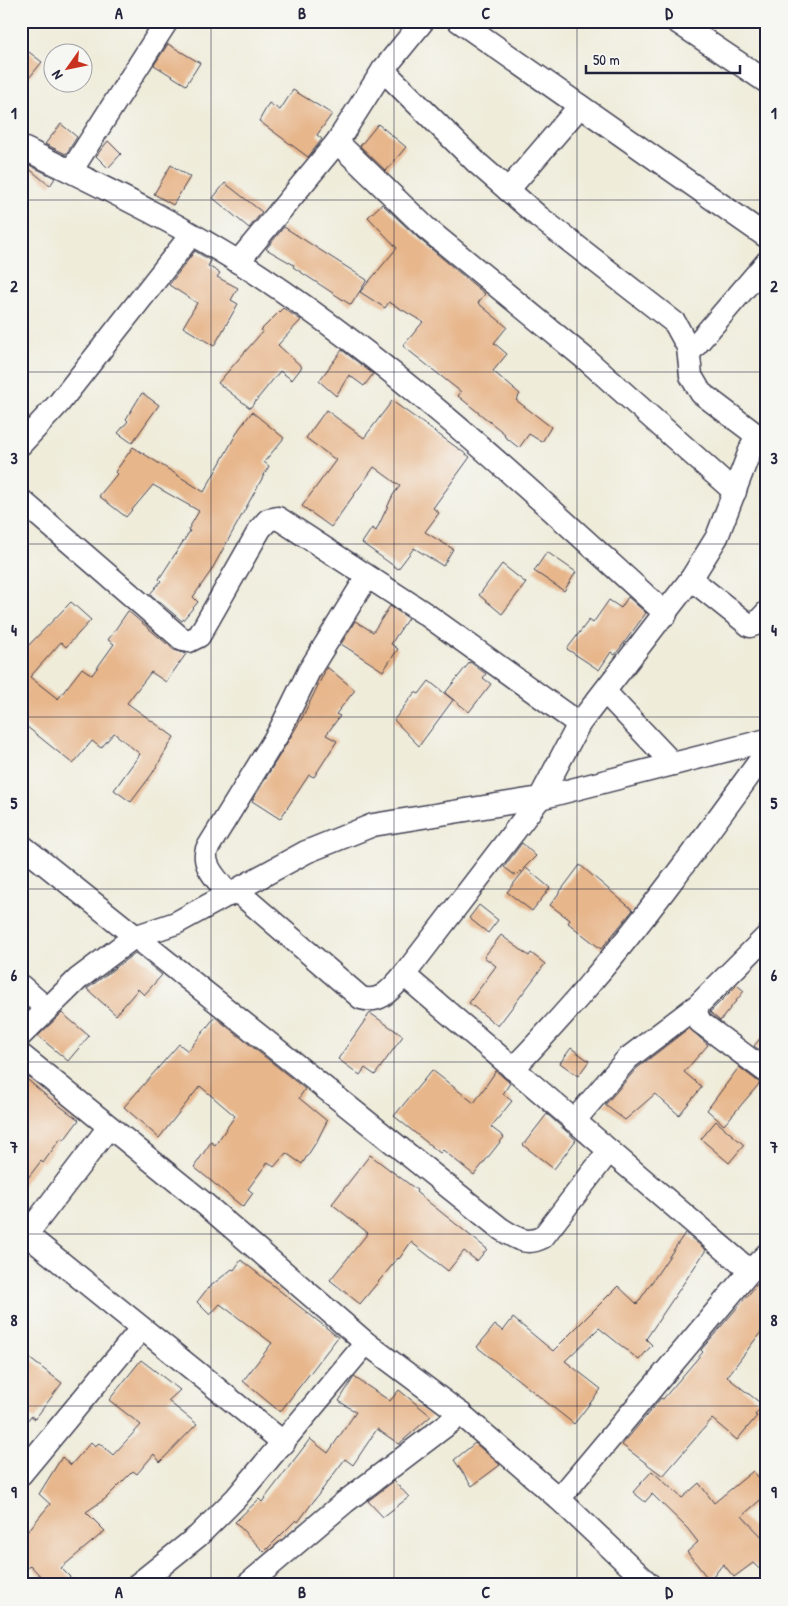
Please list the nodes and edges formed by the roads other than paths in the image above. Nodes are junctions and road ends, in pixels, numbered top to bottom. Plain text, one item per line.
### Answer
1 (167, 21) edge
2 (423, 21) edge
3 (676, 21) edge
4 (468, 23) edge
5 (383, 70) junction
6 (767, 82) edge
7 (580, 106) junction
8 (337, 142) junction
9 (21, 147) edge
10 (71, 171) junction
11 (508, 190) junction
12 (191, 235) junction
13 (767, 236) edge
14 (238, 262) junction
15 (767, 262) edge
16 (688, 353) junction
17 (761, 439) edge
18 (21, 444) edge
19 (735, 492) junction
20 (21, 500) edge
21 (367, 577) junction
22 (691, 580) junction
23 (767, 612) edge
24 (666, 614) junction
25 (605, 692) junction
26 (580, 724) junction
27 (767, 740) edge
28 (767, 751) edge
29 (673, 764) junction
30 (540, 798) junction
31 (21, 846) edge
32 (233, 893) junction
33 (767, 936) edge
34 (134, 937) junction
35 (404, 975) junction
36 (21, 986) edge
37 (698, 1005) junction
38 (46, 1009) junction
39 (21, 1035) edge
40 (21, 1055) edge
41 (513, 1069) junction
42 (767, 1072) edge
43 (574, 1121) junction
44 (109, 1126) junction
45 (609, 1151) junction
46 (24, 1238) edge
47 (767, 1254) edge
48 (750, 1271) junction
49 (141, 1329) junction
50 (366, 1343) junction
51 (461, 1414) junction
52 (284, 1443) junction
53 (21, 1474) edge
54 (559, 1499) junction
55 (146, 1582) edge
56 (247, 1585) edge
57 (650, 1585) edge

1 - 10 street
2 - 5 street
3 - 6 street
4 - 7 street
5 - 8 street
5 - 11 street
7 - 11 street
7 - 13 street
8 - 14 street
8 - 19 street
9 - 10 street
10 - 12 street
11 - 16 street
12 - 14 street
12 - 18 street
14 - 24 street
15 - 16 street
16 - 17 street
17 - 19 street
19 - 22 street
20 - 21 street
21 - 26 street
21 - 32 street
22 - 23 street
22 - 24 street
24 - 25 street
25 - 26 street
25 - 29 street
26 - 30 street
27 - 29 street
28 - 41 street
29 - 30 street
30 - 32 street
30 - 35 street
31 - 34 street
32 - 34 street
32 - 35 street
33 - 37 street
34 - 38 street
34 - 45 street
35 - 41 street
36 - 38 street
37 - 42 street
37 - 43 street
38 - 39 street
40 - 44 street
41 - 43 street
43 - 45 street
44 - 46 street
44 - 50 street
45 - 48 street
46 - 49 street
47 - 48 street
48 - 54 street
49 - 52 street
49 - 53 street
50 - 51 street
50 - 52 street
51 - 54 street
51 - 56 street
52 - 55 street
54 - 57 street

